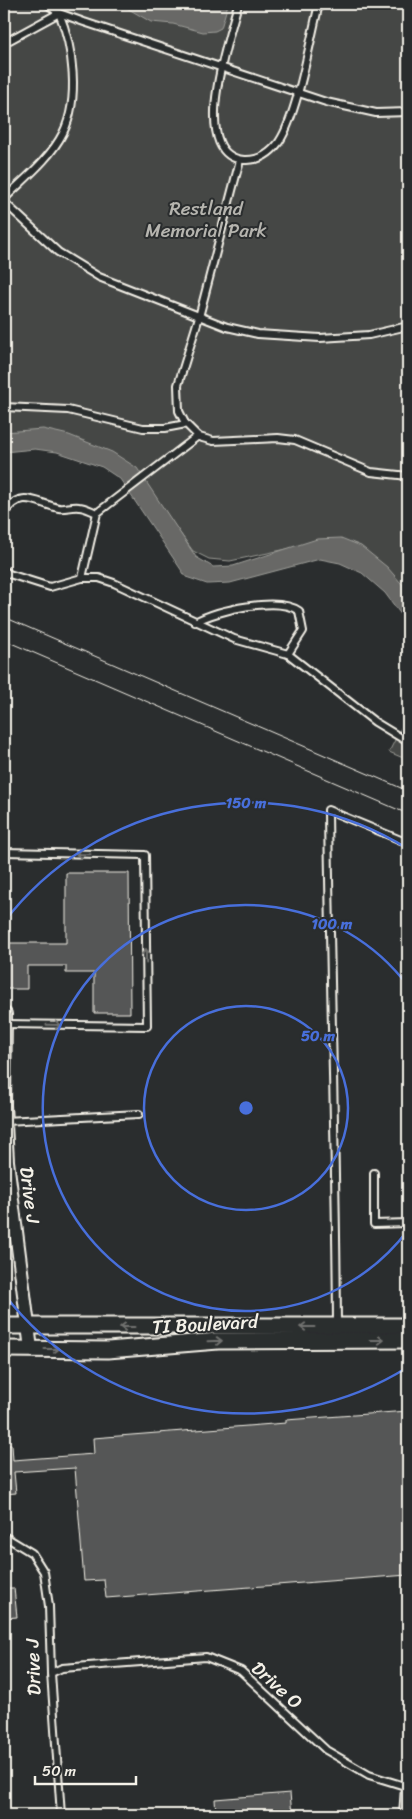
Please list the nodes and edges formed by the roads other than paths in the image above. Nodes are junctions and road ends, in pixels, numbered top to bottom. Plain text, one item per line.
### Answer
1 (47, 4) edge
2 (238, 4) edge
3 (319, 4) edge
4 (59, 13) junction
5 (4, 43) edge
6 (221, 68) junction
7 (297, 92) junction
8 (408, 112) edge
9 (240, 160) junction
10 (4, 201) edge
11 (199, 317) junction
12 (408, 326) edge
13 (4, 407) edge
14 (186, 424) junction
15 (198, 436) junction
16 (408, 476) edge
17 (97, 513) junction
18 (4, 514) edge
19 (4, 570) edge
20 (82, 578) junction
21 (195, 622) junction
22 (288, 654) junction
23 (408, 742) edge
24 (408, 843) edge
25 (4, 852) edge
26 (5, 1017) edge
27 (4, 1105) edge
28 (139, 1114) dead end
29 (5, 1121) junction
30 (374, 1173) dead end
31 (408, 1223) edge
32 (4, 1326) edge
33 (29, 1326) junction
34 (408, 1326) edge
35 (337, 1327) junction
36 (408, 1340) edge
37 (4, 1349) edge
38 (31, 1349) junction
39 (4, 1536) edge
40 (51, 1673) junction
41 (407, 1787) edge
42 (61, 1815) edge
43 (403, 1815) edge

1 - 4 lane
2 - 6 lane
3 - 7 lane
4 - 5 lane
4 - 6 lane
4 - 10 lane
6 - 7 lane
6 - 9 lane
7 - 8 lane
7 - 9 lane
9 - 11 lane
10 - 11 lane
11 - 12 lane
11 - 14 lane
13 - 14 lane
14 - 15 lane
15 - 16 lane
15 - 17 lane
17 - 18 lane
17 - 20 lane
19 - 20 lane
20 - 21 lane
21 - 22 lane
21 - 22 lane
22 - 23 lane
24 - 35 lane
26 -> 25 lane
26 - 27 street, Drive J
27 - 29 street, Drive J
28 - 29 lane
29 - 33 street, Drive J
30 - 31 lane
32 - 33 street, TI Boulevard
35 -> 33 street, TI Boulevard
33 - 38 street, Drive J
34 - 35 street, TI Boulevard
38 -> 36 street, TI Boulevard
37 - 38 street, TI Boulevard
39 - 40 lane, Drive J
40 - 41 lane, Drive O
40 - 42 lane, Drive J
41 - 43 lane

